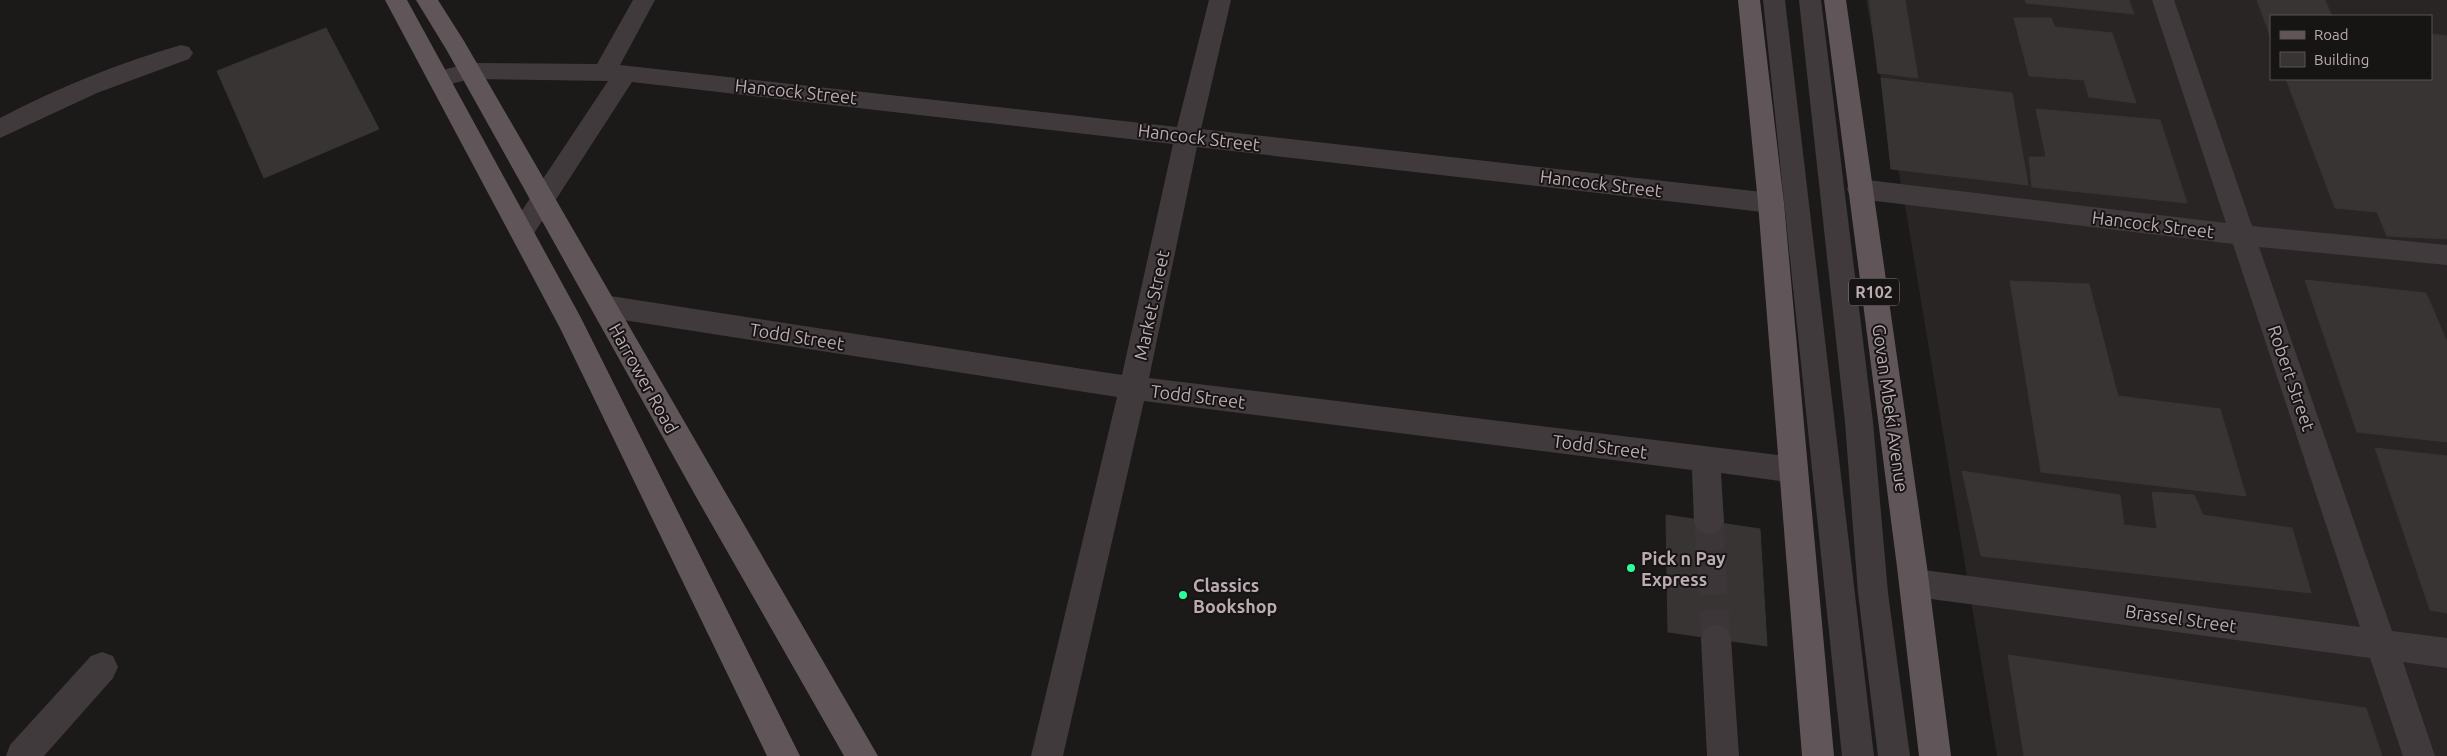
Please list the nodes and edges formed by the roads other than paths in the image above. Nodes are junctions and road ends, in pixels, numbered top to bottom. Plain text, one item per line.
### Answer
1 (396, 0) edge
2 (427, 0) edge
3 (644, 0) edge
4 (1220, 0) edge
5 (1749, 0) edge
6 (1774, 0) edge
7 (1810, 0) edge
8 (1835, 0) edge
9 (2163, 0) edge
10 (181, 53) dead end
11 (470, 72) junction
12 (615, 72) junction
13 (439, 79) junction
14 (0, 129) edge
15 (1187, 135) junction
16 (1858, 189) junction
17 (543, 198) junction
18 (1771, 203) junction
19 (522, 231) junction
20 (2243, 235) junction
21 (2447, 255) edge
22 (604, 306) junction
23 (1133, 388) junction
24 (1706, 460) junction
25 (1794, 470) junction
26 (1709, 522) tunnel mouth
27 (1916, 583) junction
28 (1716, 639) tunnel mouth
29 (2382, 645) junction
30 (2447, 653) edge
31 (102, 667) dead end
32 (22, 756) edge
33 (784, 756) edge
34 (862, 756) edge
35 (1048, 756) edge
36 (1723, 756) edge
37 (1818, 756) edge
38 (1858, 756) edge
39 (1894, 756) edge
40 (1935, 756) edge
41 (2419, 756) edge

1 - 13 main road
2 - 11 main road, Harrower Road
3 - 12 street
4 - 15 street, Market Street
5 - 18 main road
6 - 38 street
7 - 39 street
8 - 16 main road, Govan Mbeki Avenue / R102
9 - 20 street, Robert Street
10 - 14 street
11 - 12 street, Hancock Street
11 - 13 street, Hancock Street
11 - 17 main road, Harrower Road
12 - 15 street, Hancock Street
12 - 17 street
13 - 19 main road
15 - 18 street, Hancock Street
15 - 23 street, Market Street
16 - 20 street, Hancock Street
16 - 27 main road, Govan Mbeki Avenue / R102
17 - 19 street
17 - 22 main road, Harrower Road
18 - 25 main road
19 - 33 main road
20 - 21 street, Hancock Street
20 - 29 street, Robert Street
22 - 23 street, Todd Street
22 - 34 main road, Harrower Road
23 - 24 street, Todd Street
23 - 35 street, Market Street
24 - 25 street, Todd Street
24 - 26 street
25 - 37 main road
27 - 29 street, Brassel Street
27 - 40 main road, Govan Mbeki Avenue / R102
28 - 36 street
29 - 30 street, Brassel Street
29 - 41 street, Robert Street
31 - 32 street

